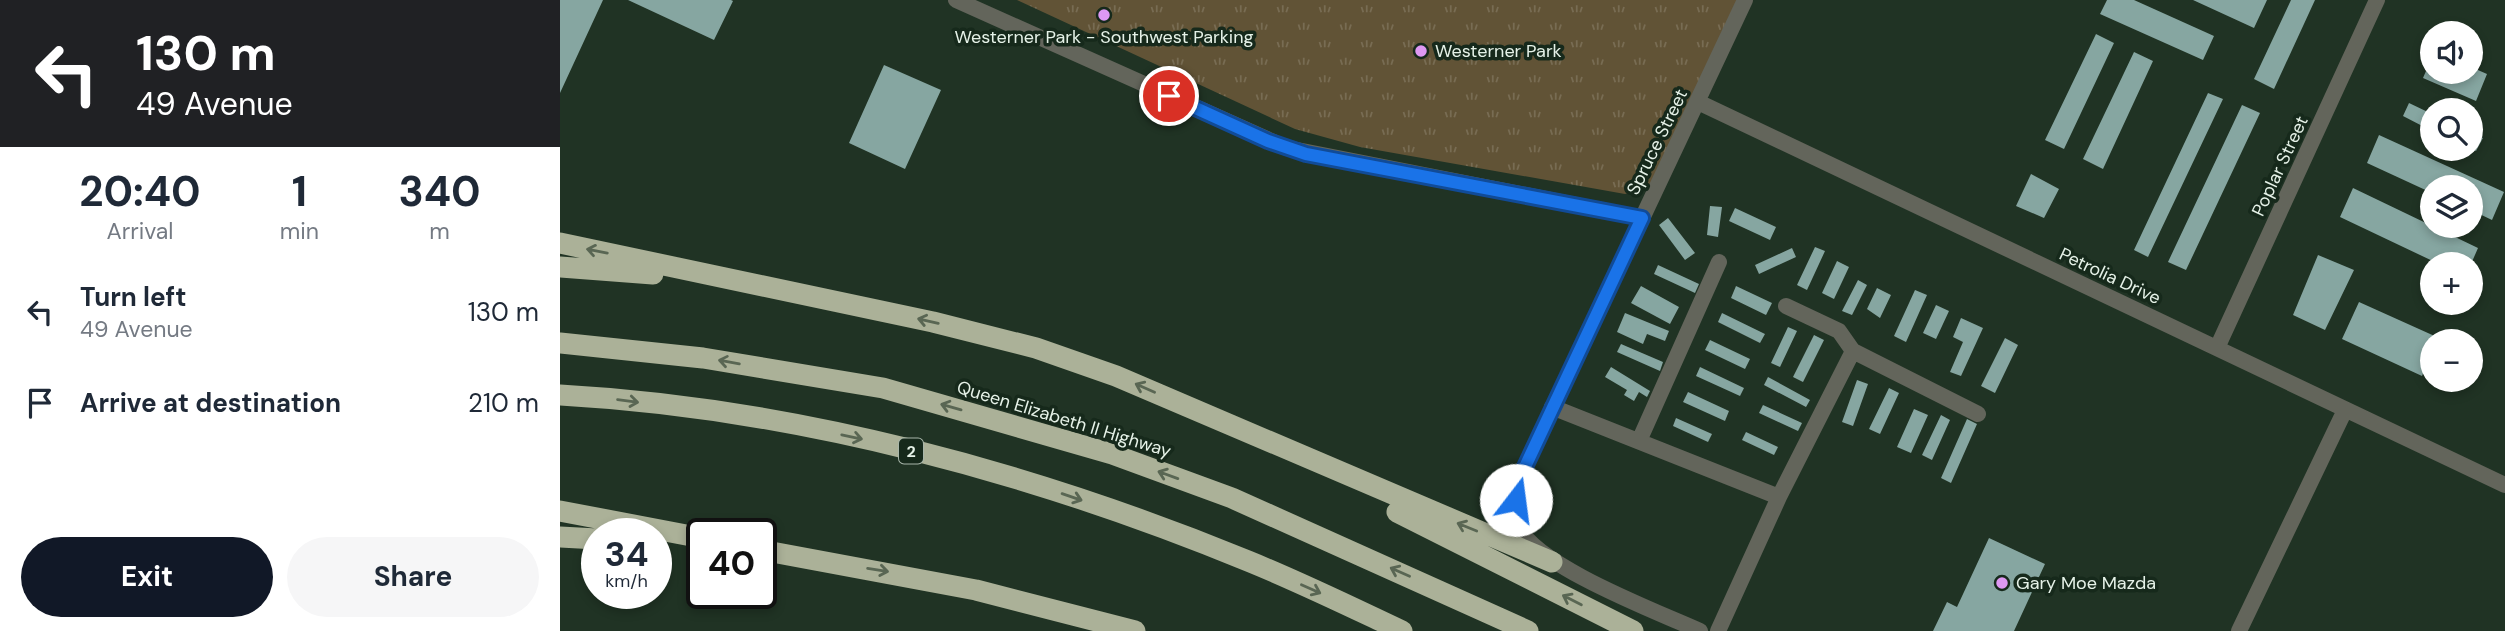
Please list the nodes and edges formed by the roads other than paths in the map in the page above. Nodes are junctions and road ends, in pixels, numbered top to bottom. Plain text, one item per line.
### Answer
1 (956, 0) edge
2 (1745, 0) edge
3 (2377, 0) edge
4 (1698, 102) junction
5 (1642, 218) junction
6 (560, 243) edge
7 (1719, 262) dead end
8 (560, 267) edge
9 (760, 284) junction
10 (1786, 306) dead end
11 (560, 344) edge
12 (2217, 348) junction
13 (1853, 351) junction
14 (560, 395) edge
15 (1552, 407) junction
16 (2346, 410) junction
17 (1978, 414) dead end
18 (1252, 436) junction
19 (1639, 441) junction
20 (2505, 485) edge
21 (1779, 497) junction
22 (560, 511) edge
23 (686, 535) edge
24 (560, 537) edge
25 (581, 538) edge
26 (777, 554) edge
27 (1552, 562) junction
28 (1135, 631) edge
29 (1402, 631) edge
30 (1528, 631) edge
31 (1633, 631) edge
32 (1700, 631) edge
33 (1718, 631) edge
34 (2239, 631) edge

1 - 5 street
2 - 4 street, Spruce Street
3 - 12 street, Poplar Street
4 - 5 street, Spruce Street
4 - 12 street, Petrolia Drive
5 - 15 street, Spruce Street
9 -> 6 highway
7 - 19 street
8 - 9 highway
18 -> 9 highway
10 - 13 street
30 -> 11 highway, Queen Elizabeth II Highway
12 - 16 street, Petrolia Drive
13 - 17 street
13 - 21 street
14 -> 29 highway, 2
15 - 19 street
15 - 27 street, Spruce Street
16 - 20 street, Petrolia Drive
16 - 34 street
27 -> 18 highway
31 -> 18 highway
19 - 21 street
21 - 33 street
22 - 23 highway
24 - 25 highway
26 -> 28 highway
27 - 32 street, Spruce Street

